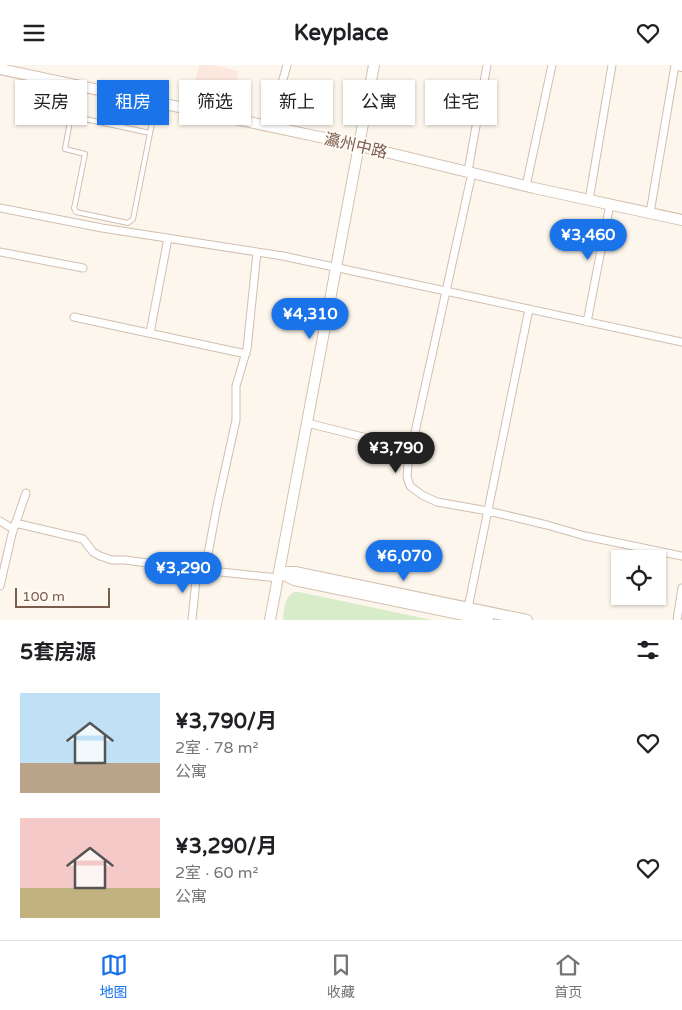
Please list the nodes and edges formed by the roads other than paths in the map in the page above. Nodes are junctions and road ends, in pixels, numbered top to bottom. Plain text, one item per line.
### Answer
1 (287, 65) edge
2 (374, 65) edge
3 (487, 65) edge
4 (552, 65) edge
5 (612, 65) edge
6 (678, 65) edge
7 (0, 69) edge
8 (97, 90) edge
9 (169, 105) edge
10 (152, 125) edge
11 (270, 126) junction
12 (150, 133) junction
13 (358, 145) junction
14 (470, 172) junction
15 (526, 186) junction
16 (589, 200) junction
17 (610, 204) junction
18 (0, 208) edge
19 (650, 213) junction
20 (682, 220) edge
21 (168, 238) junction
22 (0, 252) edge
23 (257, 252) junction
24 (83, 268) dead end
25 (336, 268) junction
26 (446, 291) junction
27 (529, 309) junction
28 (74, 317) dead end
29 (587, 322) junction
30 (150, 333) junction
31 (682, 342) edge
32 (246, 354) junction
33 (307, 423) junction
34 (412, 449) junction
35 (26, 493) dead end
36 (488, 511) junction
37 (0, 521) edge
38 (14, 526) junction
39 (682, 556) edge
40 (197, 569) junction
41 (206, 570) junction
42 (278, 575) junction
43 (0, 586) edge
44 (682, 588) edge
45 (468, 608) junction
46 (192, 620) edge
47 (270, 620) edge
48 (488, 620) edge
49 (527, 620) edge
50 (677, 620) edge

1 - 11 street
2 - 13 street
3 - 14 street
4 - 15 street
5 - 16 street
6 - 19 street
7 - 8 street, 瀛州中路
9 - 11 street, 瀛州中路
10 - 12 lane
11 - 13 street, 瀛州中路
12 - 12 lane
13 - 14 street, 瀛州中路
13 - 25 street
14 - 15 street, 瀛州中路
14 - 26 street
15 - 16 street, 瀛州中路
16 - 17 street, 瀛州中路
17 - 19 street, 瀛州中路
17 - 29 street
18 - 21 street
19 - 20 street, 瀛州中路
21 - 23 street
21 - 30 street
22 - 24 street
23 - 25 street
23 - 32 street
25 - 26 street
25 - 33 street
26 - 27 street
26 - 34 street
27 - 29 street
27 - 36 street
28 - 30 street
29 - 31 street
30 - 32 street
32 - 41 street
33 - 34 street
33 - 42 street
34 - 36 street
35 - 38 street
36 - 39 street
36 - 45 street
37 - 38 street
38 - 40 street
38 - 43 street
40 - 41 street
40 - 46 street
41 - 42 street
42 - 45 street
42 - 47 street
42 - 48 street
44 - 50 street
45 - 49 street

